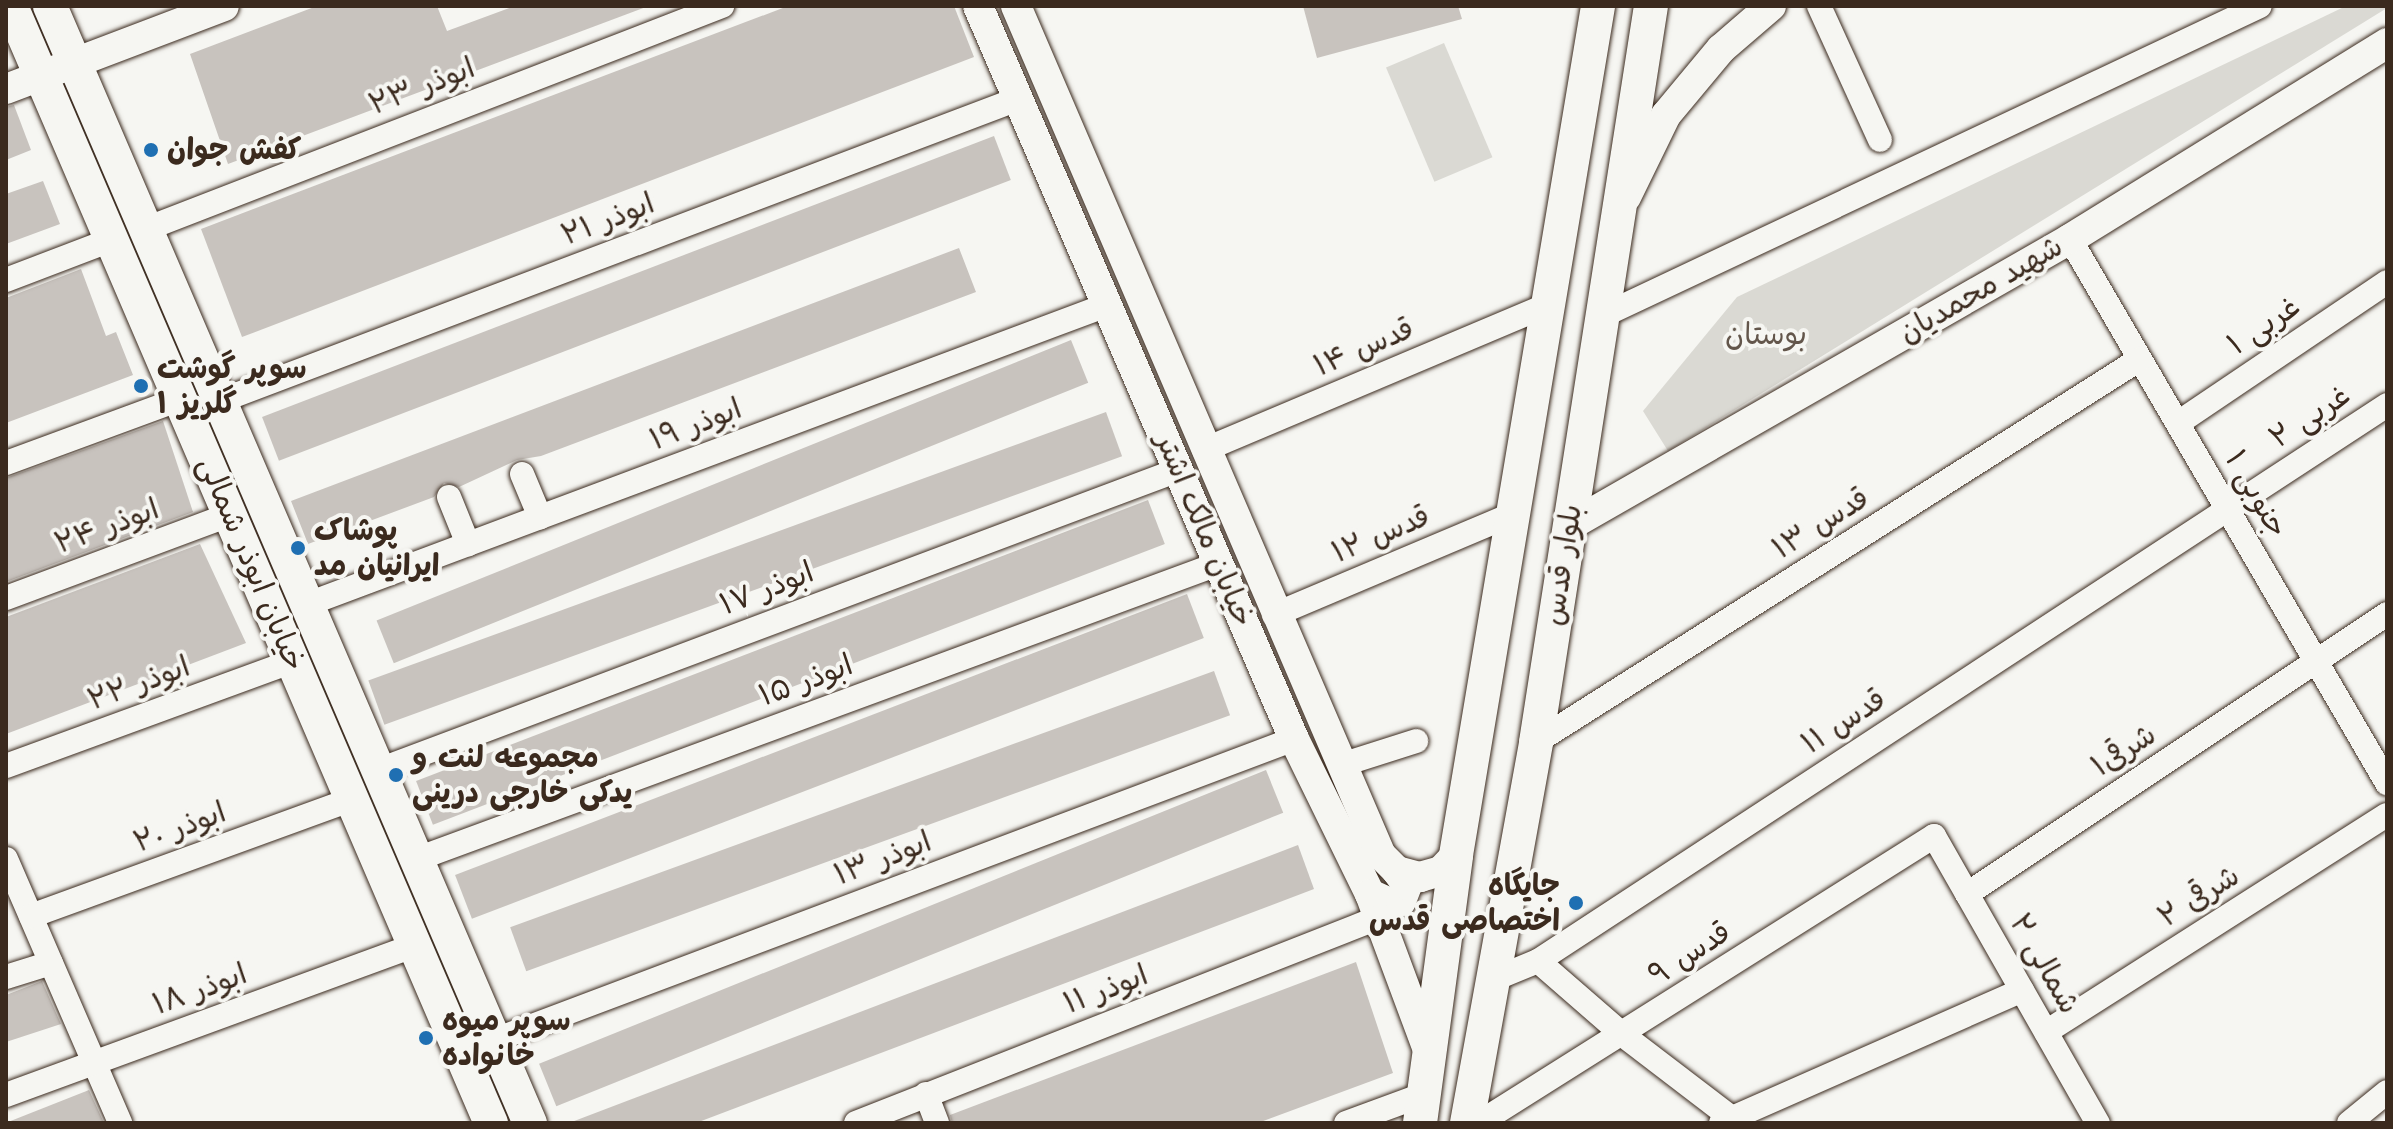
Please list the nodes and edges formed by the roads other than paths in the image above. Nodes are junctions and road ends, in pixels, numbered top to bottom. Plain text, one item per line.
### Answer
1 (11, 6) edge
2 (50, 6) edge
3 (224, 6) edge
4 (722, 6) edge
5 (978, 6) edge
6 (1016, 6) edge
7 (1598, 6) edge
8 (1651, 6) edge
9 (1771, 6) edge
10 (1819, 6) edge
11 (2260, 6) edge
12 (2387, 43) edge
13 (74, 62) junction
14 (40, 75) junction
15 (6, 89) edge
16 (1018, 99) junction
17 (1880, 140) dead end
18 (1620, 209) junction
19 (146, 229) junction
20 (2070, 239) junction
21 (111, 240) junction
22 (6, 280) edge
23 (2387, 282) edge
24 (1107, 305) junction
25 (1548, 305) junction
26 (1602, 316) junction
27 (2140, 359) junction
28 (180, 399) junction
29 (220, 401) junction
30 (2387, 405) edge
31 (2178, 423) junction
32 (1204, 450) junction
33 (6, 463) edge
34 (1178, 470) junction
35 (522, 474) dead end
36 (449, 497) dead end
37 (2228, 509) junction
38 (1513, 514) junction
39 (229, 515) junction
40 (540, 517) junction
41 (1569, 526) junction
42 (468, 544) junction
43 (1218, 564) junction
44 (6, 598) edge
45 (308, 604) junction
46 (2387, 614) edge
47 (1274, 615) junction
48 (293, 661) junction
49 (2317, 662) junction
50 (1294, 739) junction
51 (1416, 741) dead end
52 (1536, 742) junction
53 (1341, 765) junction
54 (6, 766) edge
55 (379, 770) junction
56 (2387, 783) edge
57 (352, 799) junction
58 (2387, 815) edge
59 (1934, 836) joint
60 (1456, 855) junction
61 (6, 859) edge
62 (417, 859) junction
63 (1397, 871) junction
64 (1967, 894) junction
65 (1375, 906) junction
66 (31, 916) junction
67 (415, 945) junction
68 (1538, 961) junction
69 (51, 963) junction
70 (6, 977) edge
71 (1492, 980) junction
72 (2022, 990) junction
73 (2046, 1032) junction
74 (1623, 1035) junction
75 (495, 1040) junction
76 (1429, 1053) junction
77 (94, 1063) junction
78 (2387, 1092) edge
79 (926, 1094) junction
80 (6, 1095) edge
81 (1423, 1108) edge
82 (482, 1120) edge
83 (1730, 1121) edge
84 (120, 1123) edge
85 (530, 1123) edge
86 (856, 1123) edge
87 (937, 1123) edge
88 (1346, 1123) edge
89 (1467, 1123) edge
90 (1479, 1123) edge
91 (2098, 1123) edge
92 (2349, 1123) edge

1 - 14 main road, خیابان ابوذر شمالی
2 - 13 main road, خیابان ابوذر شمالی
3 - 13 street
4 - 19 street, ابوذر ۲۳
5 - 16 street, خیابان مالک اشتر
6 - 32 street, خیابان مالک اشتر
7 - 25 main road, بلوار قدس
8 - 18 main road, بلوار قدس
9 - 18 street
10 - 17 street
11 - 26 street
12 - 20 street, شهید محمدیان
13 - 14 street
13 - 19 main road, خیابان ابوذر شمالی
14 - 15 street
14 - 21 main road, خیابان ابوذر شمالی
16 - 24 street, خیابان مالک اشتر
16 - 29 street, ابوذر ۲۱
18 - 26 main road, بلوار قدس
19 - 29 main road, خیابان ابوذر شمالی
20 - 27 street, ۱ جنوبی
20 - 41 street, شهید محمدیان
21 - 22 street
21 - 28 main road, خیابان ابوذر شمالی
23 - 31 street, غربی ۱
24 - 34 street, خیابان مالک اشتر
24 - 40 street, ابوذر ۱۹
25 - 32 street, قدس ۱۴
25 - 38 main road, بلوار قدس
26 - 41 main road, بلوار قدس
27 - 31 street, ۱ جنوبی
27 - 52 street, قدس ۱۳
28 - 33 street
28 - 39 main road, خیابان ابوذر شمالی
29 - 45 main road, خیابان ابوذر شمالی
30 - 37 street, غربی ۲
31 - 37 street, ۱ جنوبی
32 - 47 street, خیابان مالک اشتر
34 - 43 street, خیابان مالک اشتر
34 - 55 street, ابوذر ۱۷
35 - 40 street
36 - 42 street
37 - 49 street, ۱ جنوبی
37 - 68 street, قدس ۱۱
38 - 47 street, قدس ۱۲
38 - 60 main road, بلوار قدس
39 - 44 street, ابوذر ۲۴
39 - 48 main road, خیابان ابوذر شمالی
40 - 42 street, ابوذر ۱۹
41 - 52 main road, بلوار قدس
42 - 45 street, ابوذر ۱۹
43 - 50 street, خیابان مالک اشتر
43 - 62 street, ابوذر ۱۵
45 - 55 main road, خیابان ابوذر شمالی
46 - 49 street, شرقی۱
47 - 53 street, خیابان مالک اشتر
48 - 54 street, ابوذر ۲۲
48 - 57 main road, خیابان ابوذر شمالی
49 - 56 street, ۱ جنوبی
49 - 64 street, شرقی۱
50 - 65 street, خیابان مالک اشتر
50 - 75 street, ابوذر ۱۳
51 - 53 street
52 - 71 main road, بلوار قدس
53 - 63 street, خیابان مالک اشتر
55 - 62 main road, خیابان ابوذر شمالی
57 - 66 street, ابوذر ۲۰
57 - 67 main road, خیابان ابوذر شمالی
58 - 73 street, شرقی ۲
59 - 64 street, شمالی ۲
59 - 74 street, قدس ۹
60 - 63 street
60 - 76 main road, بلوار قدس
61 - 66 street
62 - 75 main road, خیابان ابوذر شمالی
63 - 65 street
64 - 72 street, شمالی ۲
65 - 76 street, خیابان مالک اشتر
65 - 79 street, ابوذر ۱۱
66 - 69 street
67 - 77 street, ابوذر ۱۸
67 - 82 main road, خیابان ابوذر شمالی
68 - 71 street, قدس ۱۱
68 - 74 street
69 - 70 street
69 - 77 street
71 - 89 main road, بلوار قدس
72 - 73 street, شمالی ۲
72 - 83 street
73 - 91 street, شمالی ۲
74 - 83 street
74 - 90 street, قدس ۹
75 - 85 main road, خیابان ابوذر شمالی
76 - 81 main road, بلوار قدس
77 - 80 street, ابوذر ۱۸
77 - 84 street
78 - 92 street
79 - 86 street, ابوذر ۱۱
79 - 87 street
81 - 88 street

